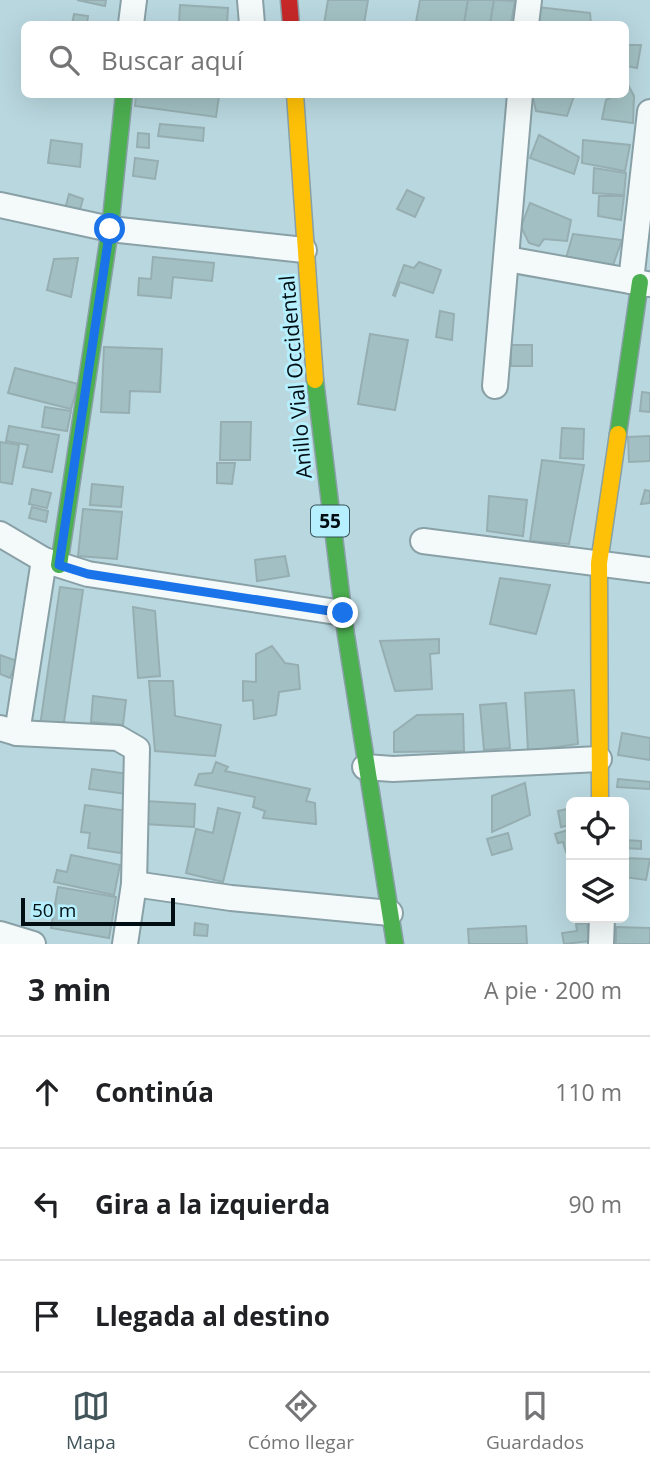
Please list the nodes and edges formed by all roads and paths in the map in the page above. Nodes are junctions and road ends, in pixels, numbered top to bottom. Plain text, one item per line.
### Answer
1 (134, 0) edge
2 (250, 0) edge
3 (289, 0) edge
4 (528, 0) edge
5 (131, 21) edge
6 (252, 21) edge
7 (290, 21) edge
8 (526, 21) edge
9 (124, 98) edge
10 (295, 98) edge
11 (520, 98) edge
12 (650, 112) edge
13 (0, 205) edge
14 (110, 229) junction
15 (304, 250) junction
16 (506, 258) junction
17 (640, 282) edge
18 (495, 386) dead end
19 (0, 534) edge
20 (423, 541) dead end
21 (51, 563) junction
22 (598, 563) junction
23 (650, 570) edge
24 (343, 613) junction
25 (8, 731) edge
26 (599, 759) junction
27 (365, 767) junction
28 (600, 797) edge
29 (134, 884) junction
30 (390, 913) junction
31 (602, 923) edge
32 (0, 934) edge
33 (33, 944) edge
34 (125, 944) edge
35 (395, 944) edge
36 (601, 944) edge

1 - 5 street
2 - 6 street
3 - 7 main road
4 - 8 street
9 - 14 main road
10 - 15 main road, Anillo Vial Occidental / 55
11 - 16 street
12 - 17 street
13 - 14 street
14 - 15 street
14 - 21 main road
15 - 24 main road, Anillo Vial Occidental / 55
16 - 17 street
16 - 18 street
17 - 22 main road
19 - 21 street
20 - 22 street
21 - 24 street
21 - 25 street
22 - 23 street
22 - 26 main road
24 - 27 main road, Anillo Vial Occidental / 55
25 - 29 street
26 - 27 street
26 - 28 main road
27 - 30 main road, Anillo Vial Occidental / 55
29 - 30 street
29 - 34 street
30 - 35 main road, Anillo Vial Occidental / 55
31 - 36 street
32 - 33 street

